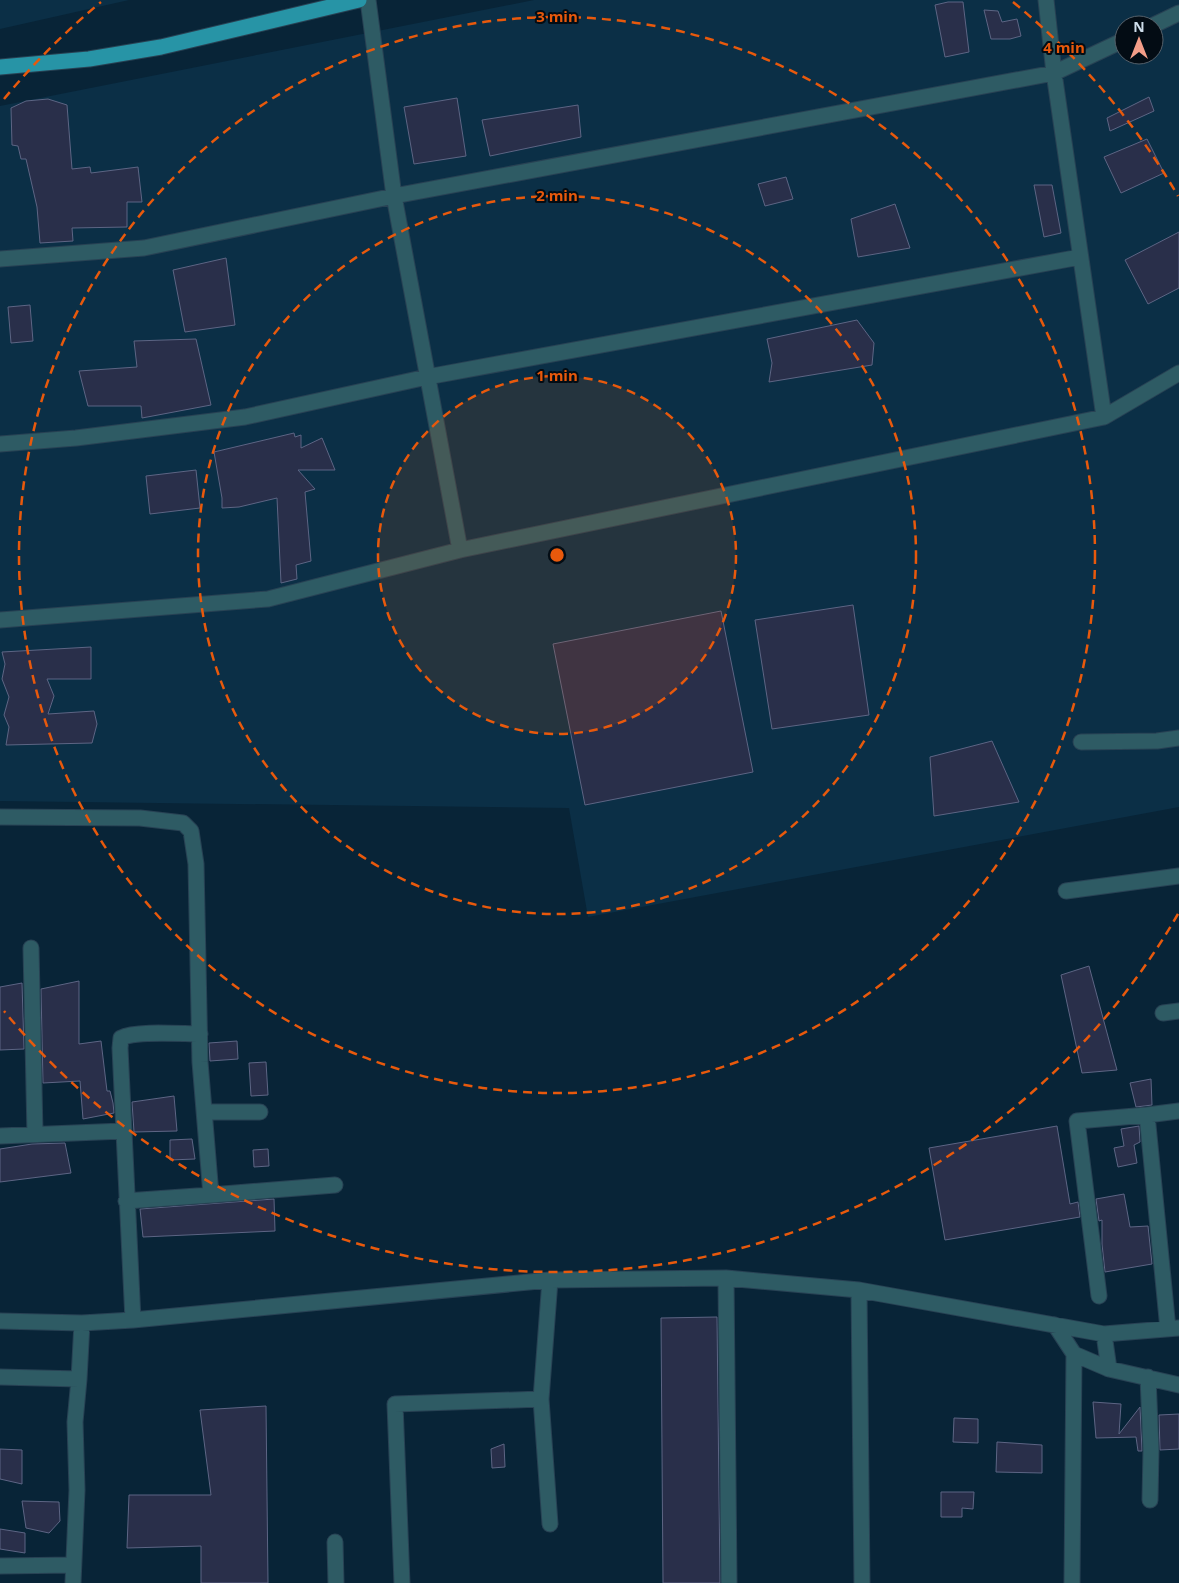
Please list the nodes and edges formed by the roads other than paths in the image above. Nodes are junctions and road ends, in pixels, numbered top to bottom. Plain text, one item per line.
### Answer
1 (359, 0) edge
2 (368, 0) edge
3 (1046, 0) edge
4 (1179, 13) edge
5 (1164, 20) edge
6 (1114, 45) edge
7 (0, 67) edge
8 (1054, 73) junction
9 (394, 196) junction
10 (1080, 257) junction
11 (0, 259) edge
12 (1179, 373) edge
13 (427, 377) junction
14 (1104, 417) junction
15 (0, 444) edge
16 (460, 550) junction
17 (0, 620) edge
18 (1179, 738) edge
19 (1081, 742) dead end
20 (0, 816) edge
21 (1179, 876) edge
22 (1066, 891) dead end
23 (30, 948) dead end
24 (1179, 1011) edge
25 (1163, 1013) dead end
26 (200, 1034) junction
27 (1179, 1111) edge
28 (205, 1112) junction
29 (260, 1112) dead end
30 (1147, 1115) junction
31 (123, 1131) junction
32 (35, 1134) junction
33 (0, 1136) edge
34 (335, 1185) dead end
35 (211, 1195) junction
36 (126, 1201) junction
37 (726, 1278) junction
38 (550, 1280) junction
39 (859, 1290) junction
40 (1099, 1296) dead end
41 (132, 1320) junction
42 (0, 1321) edge
43 (82, 1323) junction
44 (1055, 1325) junction
45 (1174, 1328) edge
46 (1104, 1334) junction
47 (1074, 1354) junction
48 (1109, 1368) junction
49 (0, 1377) edge
50 (1148, 1378) junction
51 (79, 1379) junction
52 (1179, 1385) edge
53 (541, 1399) junction
54 (1150, 1500) dead end
55 (550, 1524) dead end
56 (335, 1542) dead end
57 (0, 1566) edge
58 (73, 1566) junction
59 (73, 1583) edge
60 (336, 1583) edge
61 (402, 1583) edge
62 (730, 1583) edge
63 (862, 1583) edge
64 (1072, 1583) edge

1 - 7 main road
2 - 9 street
3 - 8 street
4 - 5 street
6 - 8 street
8 - 9 street
8 - 10 street
9 - 11 street
9 - 13 street
10 - 13 street
10 - 14 street
12 - 14 street
13 - 15 street
13 - 16 street
14 - 16 street
16 - 17 street
18 - 19 street
20 - 26 street
21 - 22 street
23 - 32 street
24 - 25 street
26 - 28 street
26 - 31 street
27 - 30 street
28 - 29 street
28 - 35 street
30 - 40 street
30 - 45 street
31 - 32 street
31 - 36 street
32 - 33 street
34 - 35 street
35 - 36 street
36 - 41 street
37 - 38 street
37 - 39 street
37 - 62 street
38 - 41 street
38 - 53 street
39 - 44 street
39 - 63 street
41 - 43 street
42 - 43 street
43 - 51 street
44 - 46 street
44 - 47 street
45 - 46 street
46 - 48 street
47 - 48 street
47 - 64 street
48 - 50 street
49 - 51 street
50 - 52 street
50 - 54 street
51 - 58 street
53 - 55 street
53 - 61 street
56 - 60 street
57 - 58 street
58 - 59 street

